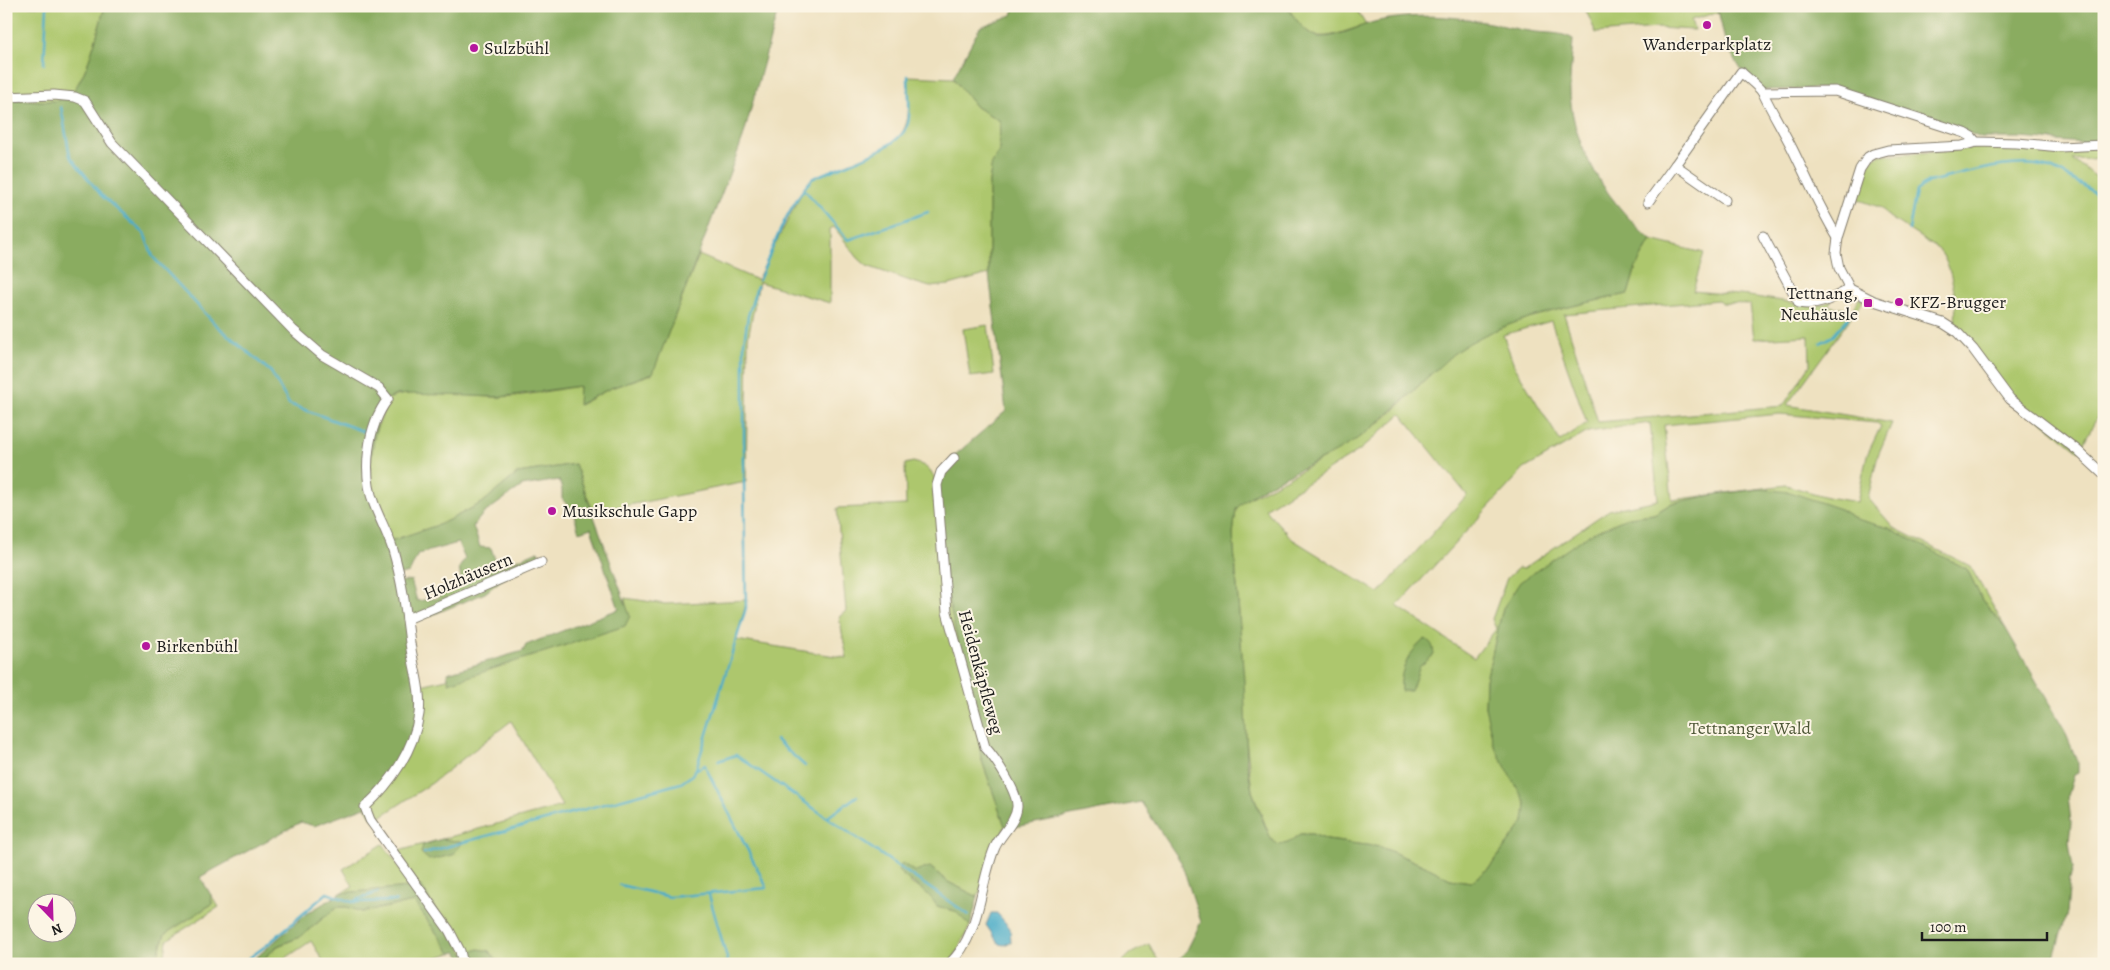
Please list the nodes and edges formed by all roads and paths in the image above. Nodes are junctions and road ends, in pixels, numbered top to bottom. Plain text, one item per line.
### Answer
1 (1762, 92) junction
2 (6, 97) edge
3 (1976, 142) junction
4 (2104, 145) edge
5 (1675, 165) junction
6 (1725, 200) dead end
7 (1648, 202) dead end
8 (1764, 236) dead end
9 (1838, 238) junction
10 (1850, 289) junction
11 (954, 458) dead end
12 (2104, 475) edge
13 (542, 562) dead end
14 (407, 619) junction
15 (463, 964) edge
16 (949, 964) edge

1 - 3 street
1 - 5 street
1 - 9 street
2 - 14 street
3 - 4 street
3 - 9 street
5 - 6 street
5 - 7 street
8 - 10 street
9 - 10 street
10 - 12 street
11 - 16 street, Heidenkäpfleweg
13 - 14 street, Holzhäusern
14 - 15 street

